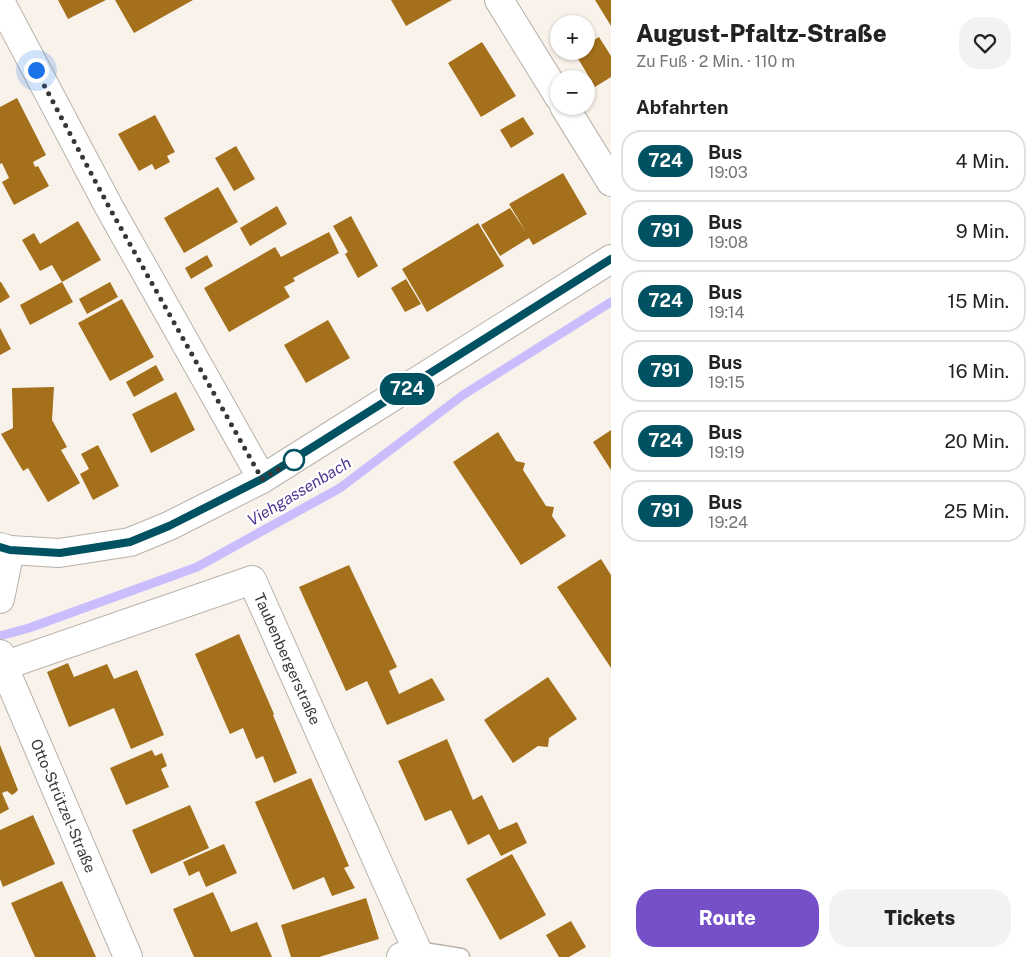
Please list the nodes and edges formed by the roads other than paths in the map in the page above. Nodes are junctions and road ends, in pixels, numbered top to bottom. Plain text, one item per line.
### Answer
1 (499, 0) edge
2 (0, 1) edge
3 (550, 82) edge
4 (570, 115) edge
5 (611, 182) edge
6 (611, 259) edge
7 (262, 479) junction
8 (5, 548) edge
9 (0, 599) edge
10 (1, 662) edge
11 (409, 954) edge
12 (128, 957) edge
13 (461, 957) edge

1 - 3 street
2 - 7 street
4 - 5 street
6 - 7 street
7 - 8 street
8 - 9 street
10 - 11 street, Taubenbergerstraße
10 - 12 street, Otto-Strützel-Straße
11 - 13 lane

